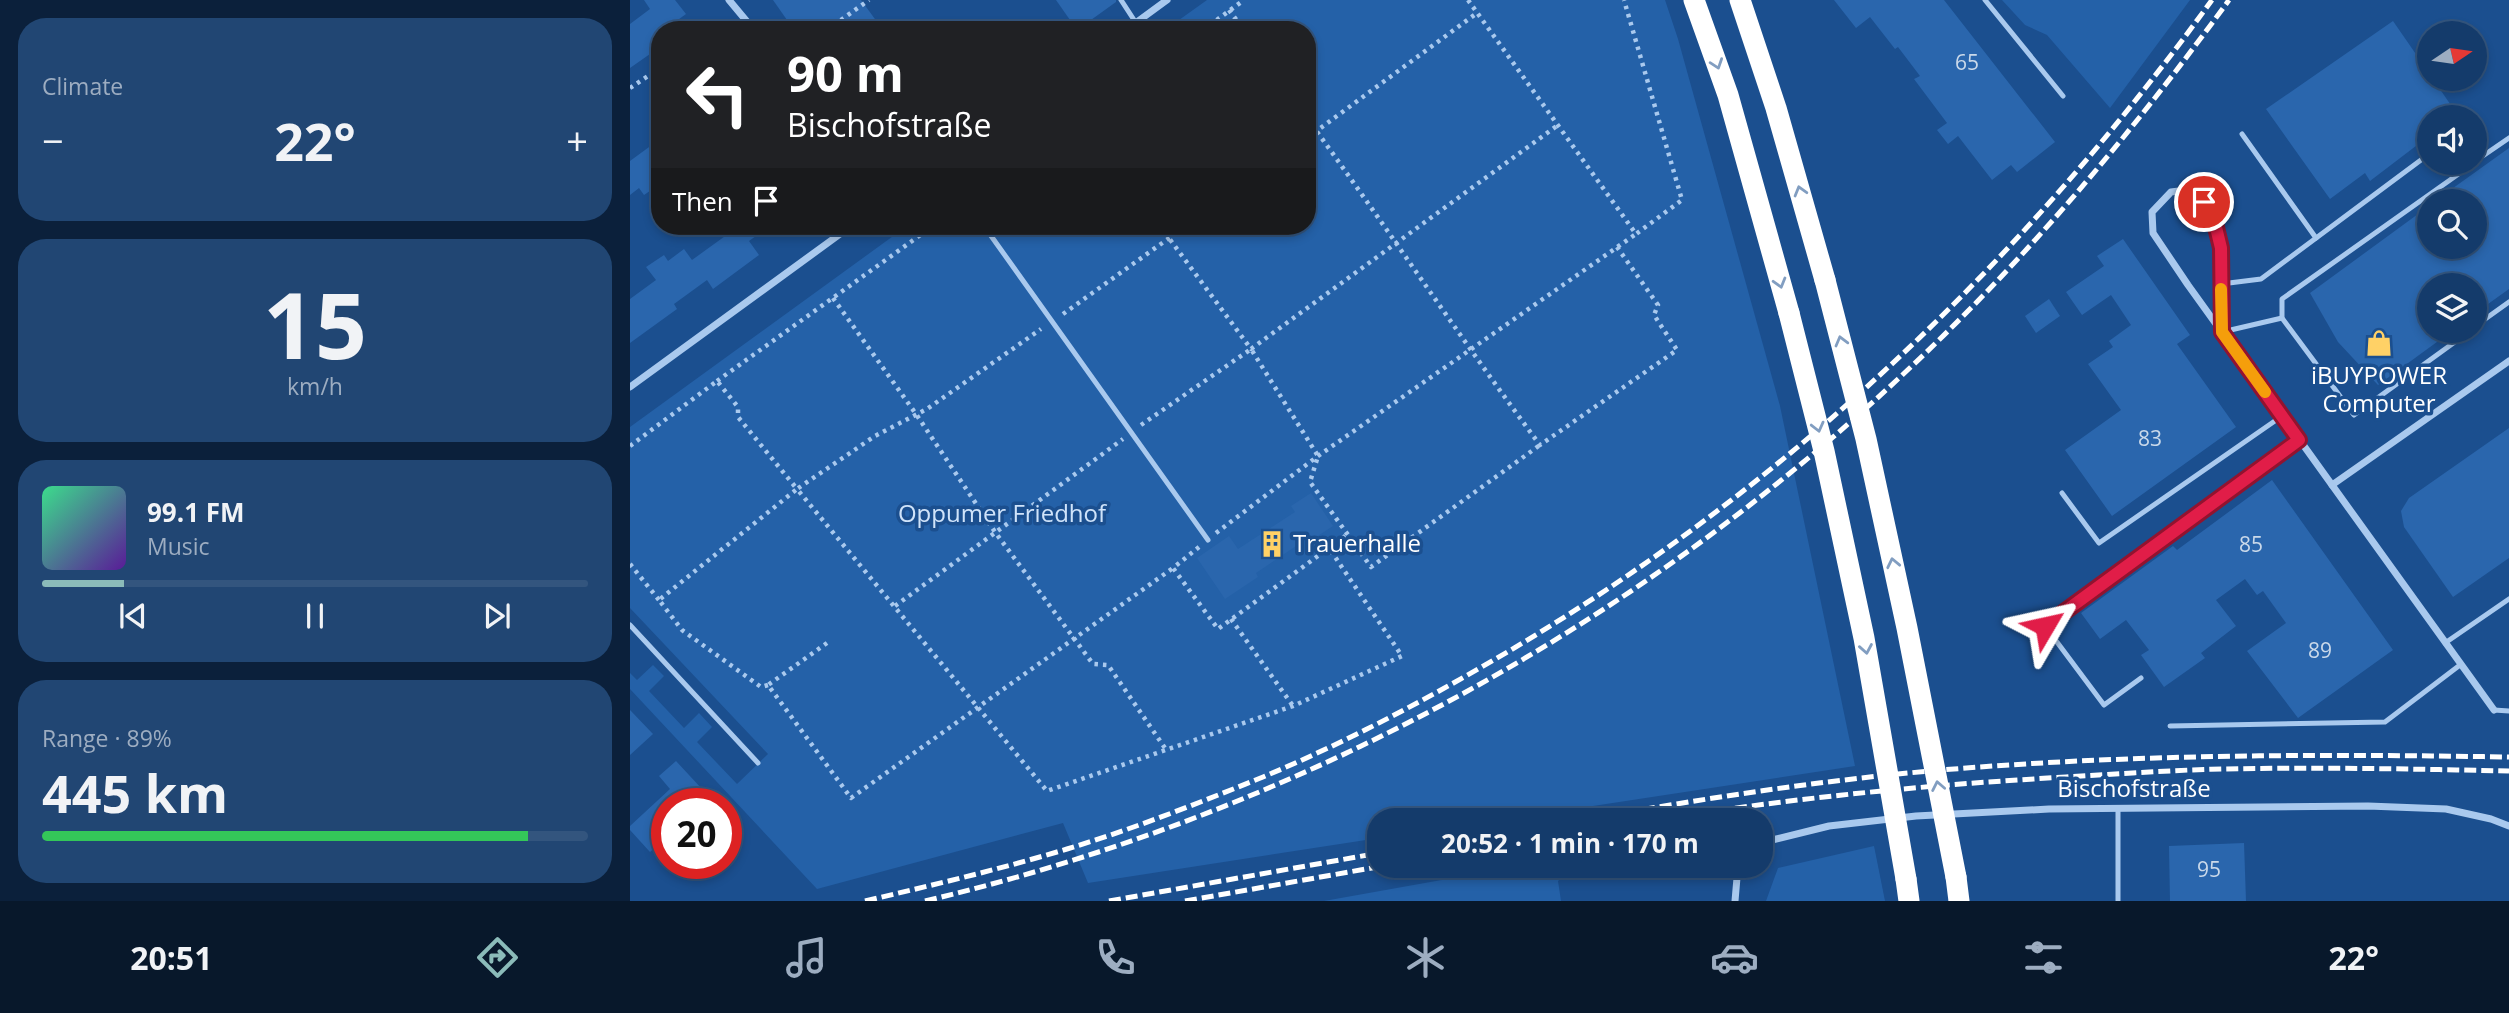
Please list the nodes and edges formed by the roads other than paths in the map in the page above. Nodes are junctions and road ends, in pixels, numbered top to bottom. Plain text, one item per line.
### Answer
1 (729, 0) edge
2 (1121, 0) edge
3 (1167, 0) edge
4 (1694, 0) edge
5 (1740, 0) edge
6 (1985, 0) edge
7 (746, 21) edge
8 (1135, 21) edge
9 (1139, 21) edge
10 (2063, 96) dead end
11 (2242, 134) dead end
12 (2509, 138) edge
13 (2487, 153) edge
14 (2417, 163) edge
15 (2456, 175) edge
16 (839, 235) edge
17 (991, 235) edge
18 (2316, 238) junction
19 (2221, 284) junction
20 (2509, 302) edge
21 (2282, 318) junction
22 (2487, 318) edge
23 (2222, 332) junction
24 (2453, 343) edge
25 (2509, 360) edge
26 (630, 387) edge
27 (2282, 416) junction
28 (2299, 440) junction
29 (2332, 485) junction
30 (2062, 493) dead end
31 (1208, 540) road end
32 (2509, 599) edge
33 (630, 625) edge
34 (2445, 643) junction
35 (2460, 665) junction
36 (2141, 678) dead end
37 (2494, 710) joint
38 (2509, 711) edge
39 (2170, 726) dead end
40 (758, 763) dead end
41 (2118, 808) junction
42 (2509, 826) edge
43 (1773, 840) edge
44 (1737, 878) edge
45 (1735, 901) edge
46 (1909, 901) edge
47 (1959, 901) edge
48 (2118, 901) edge

1 - 7 street
2 - 8 lane
3 - 9 street
4 -> 46 highway, bridge
47 -> 5 highway, bridge
6 - 10 lane
11 - 18 lane
12 - 13 lane
14 - 18 lane
15 - 21 lane
16 - 26 street
17 - 31 lane
18 - 19 lane
19 - 23 street
19 - 23 street
20 - 22 lane
21 - 23 lane
21 - 24 lane
23 - 27 street
25 - 29 street
27 - 28 street
27 - 30 lane
28 - 29 street
28 - 36 lane
29 - 34 street
32 - 34 lane
33 - 40 lane
34 - 35 street
35 - 37 street
35 - 39 lane
37 - 38 lane
41 - 42 street, Bischofstraße
41 - 43 street, Bischofstraße
41 - 48 lane
44 - 45 street

